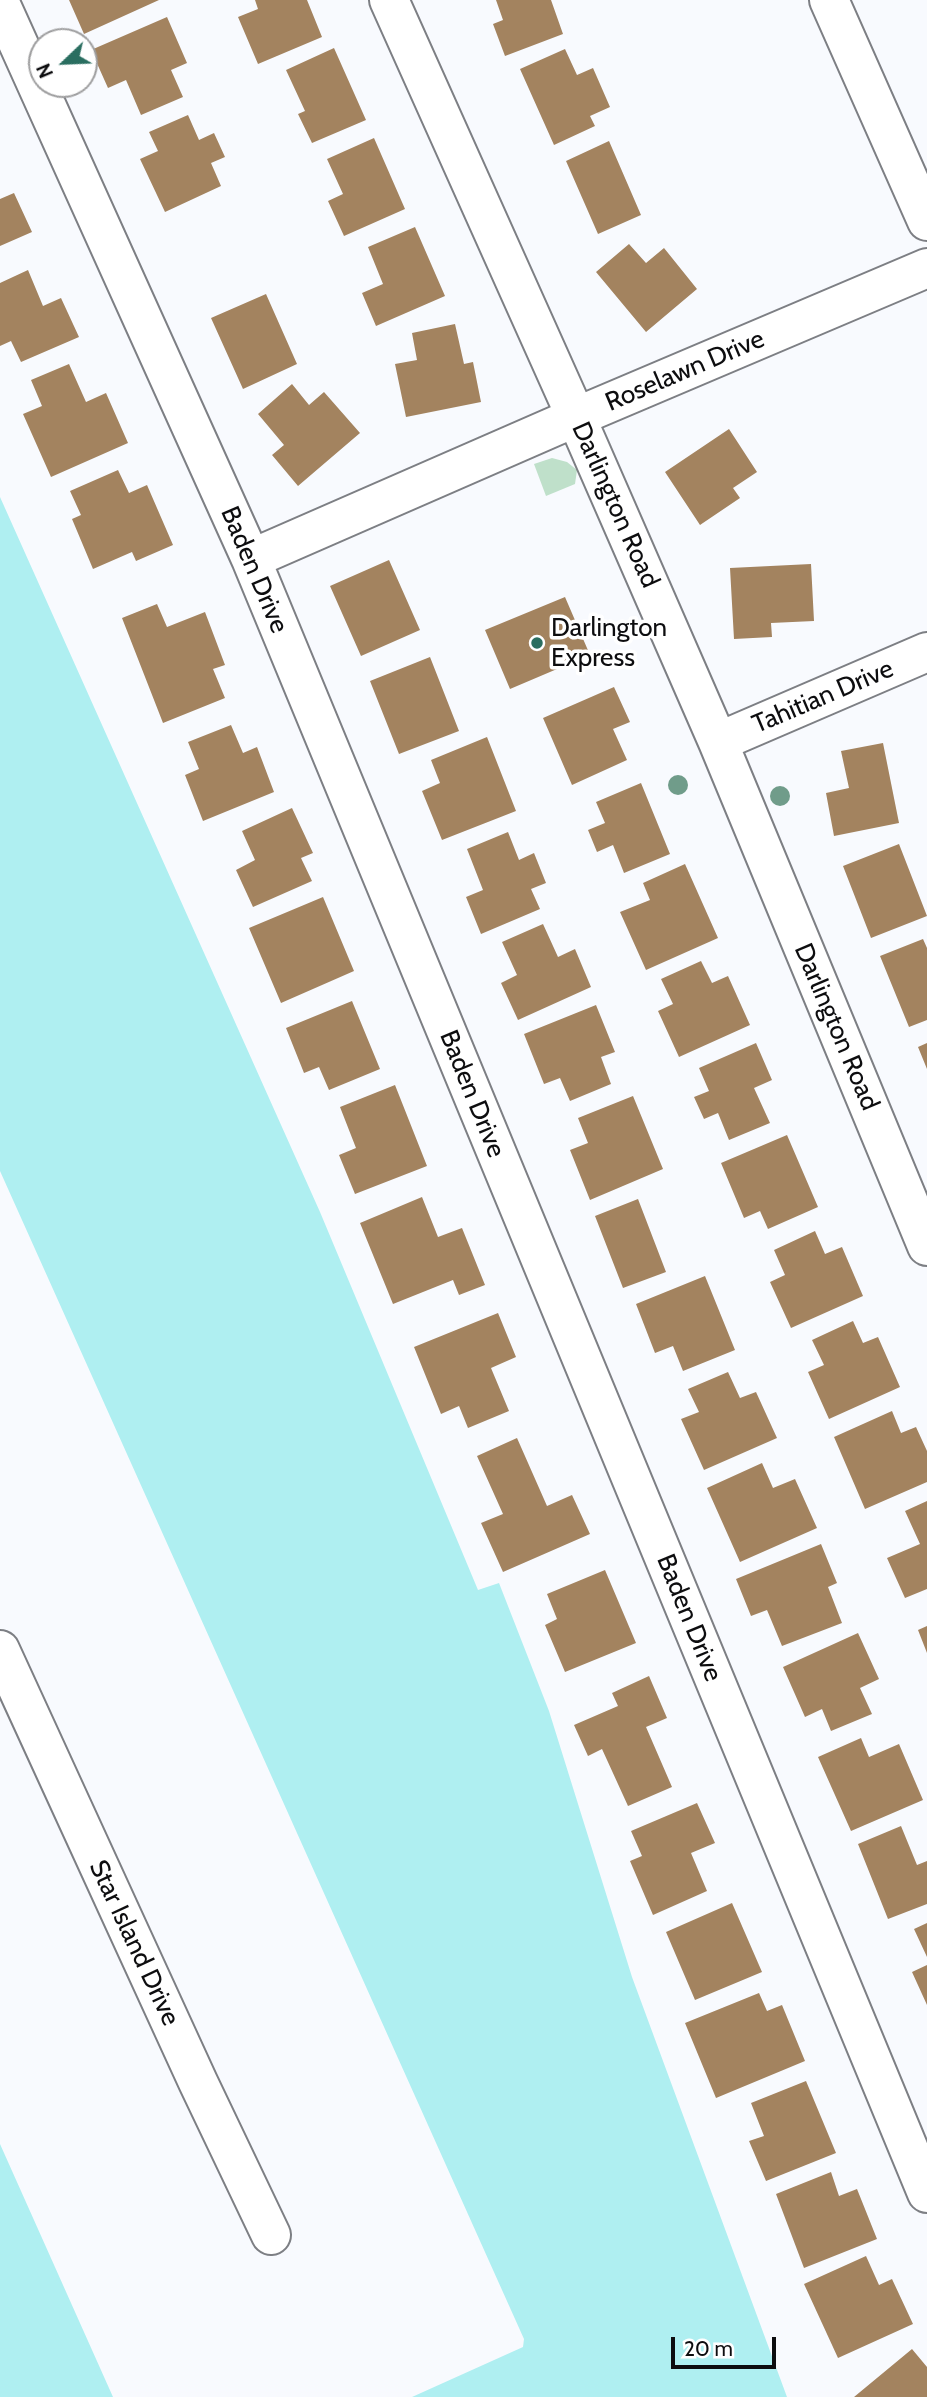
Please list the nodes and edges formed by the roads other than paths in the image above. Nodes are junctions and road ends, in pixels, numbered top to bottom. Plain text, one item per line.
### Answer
1 (389, 0) edge
2 (829, 0) edge
3 (0, 3) edge
4 (927, 221) edge
5 (927, 268) edge
6 (576, 417) junction
7 (251, 559) junction
8 (927, 652) edge
9 (718, 742) junction
10 (927, 1246) edge
11 (0, 1650) edge
12 (927, 2193) edge
13 (271, 2235) dead end

1 - 6 street, Darlington Road
2 - 4 street
3 - 7 street, Baden Drive
5 - 6 street, Roselawn Drive
6 - 7 street, Roselawn Drive
6 - 9 street, Darlington Road
7 - 12 street, Baden Drive
8 - 9 street, Tahitian Drive
9 - 10 street, Darlington Road
11 - 13 street, Star Island Drive

